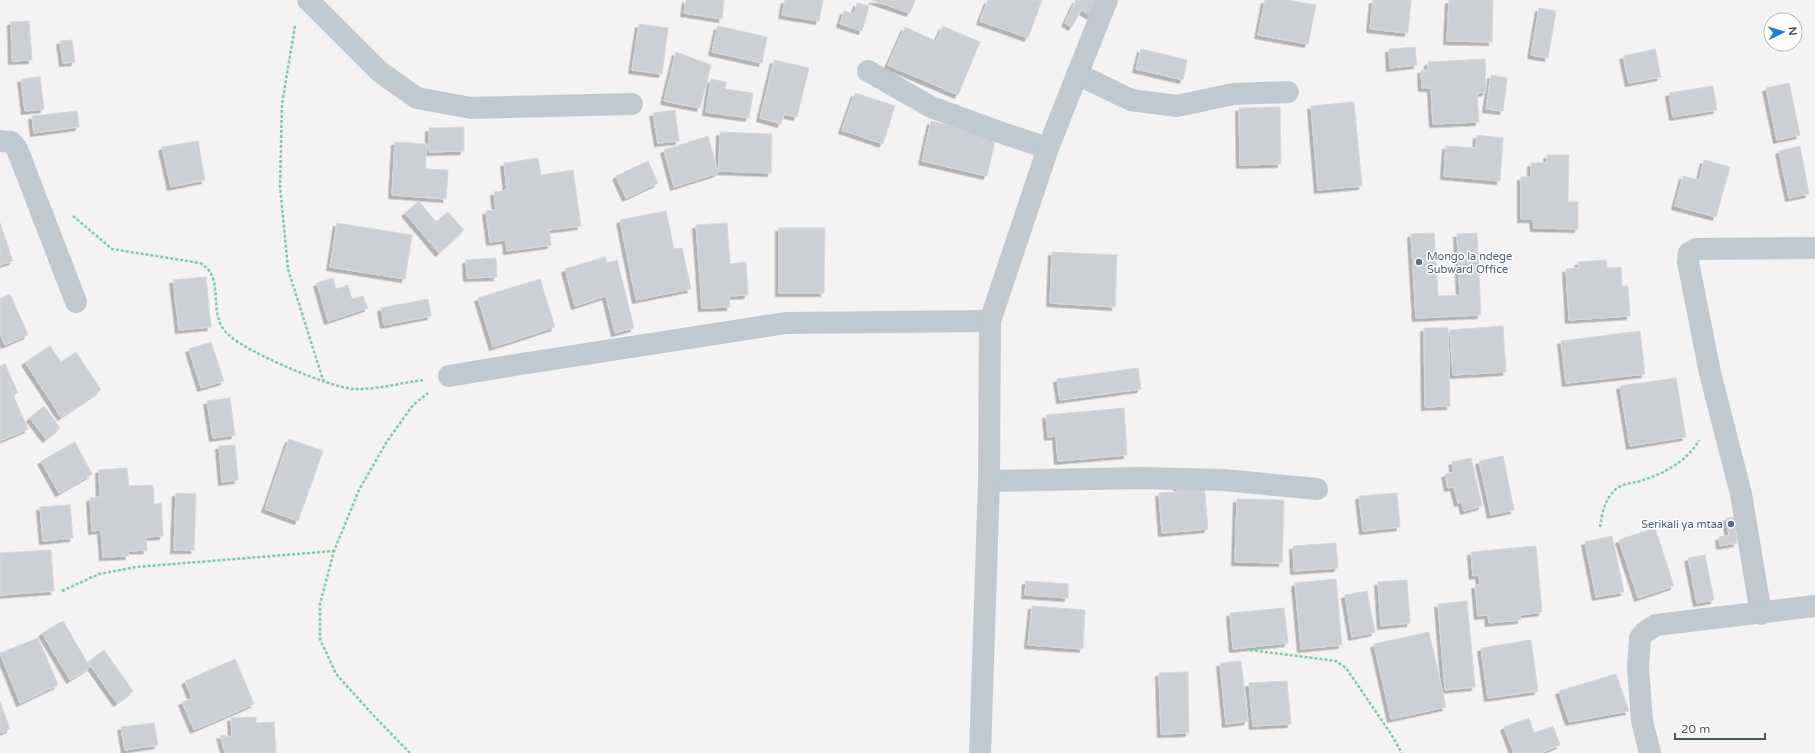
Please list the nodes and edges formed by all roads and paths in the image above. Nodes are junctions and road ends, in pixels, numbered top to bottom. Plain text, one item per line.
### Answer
1 (308, 0) edge
2 (1107, 0) edge
3 (295, 22) dead end
4 (868, 71) dead end
5 (1077, 74) junction
6 (1288, 92) dead end
7 (632, 104) dead end
8 (0, 141) edge
9 (1048, 148) junction
10 (71, 214) dead end
11 (1815, 248) edge
12 (76, 302) dead end
13 (990, 321) junction
14 (449, 376) junction
15 (323, 380) junction
16 (1702, 435) dead end
17 (989, 481) junction
18 (1317, 489) dead end
19 (1600, 527) dead end
20 (334, 551) junction
21 (62, 591) dead end
22 (1815, 606) edge
23 (1761, 614) junction
24 (1250, 650) dead end
25 (410, 753) edge
26 (980, 753) edge
27 (1402, 753) edge
28 (1650, 753) edge

1 - 7 street
2 - 5 street
3 - 15 path
4 - 9 street
5 - 6 street
5 - 9 street
8 - 12 street
9 - 13 street
10 - 15 path
11 - 23 street
13 - 14 street
13 - 17 street
14 - 15 path
14 - 20 path
16 - 19 path
17 - 18 street
17 - 26 street
20 - 21 path
20 - 25 path
22 - 23 street
23 - 28 street
24 - 27 path

